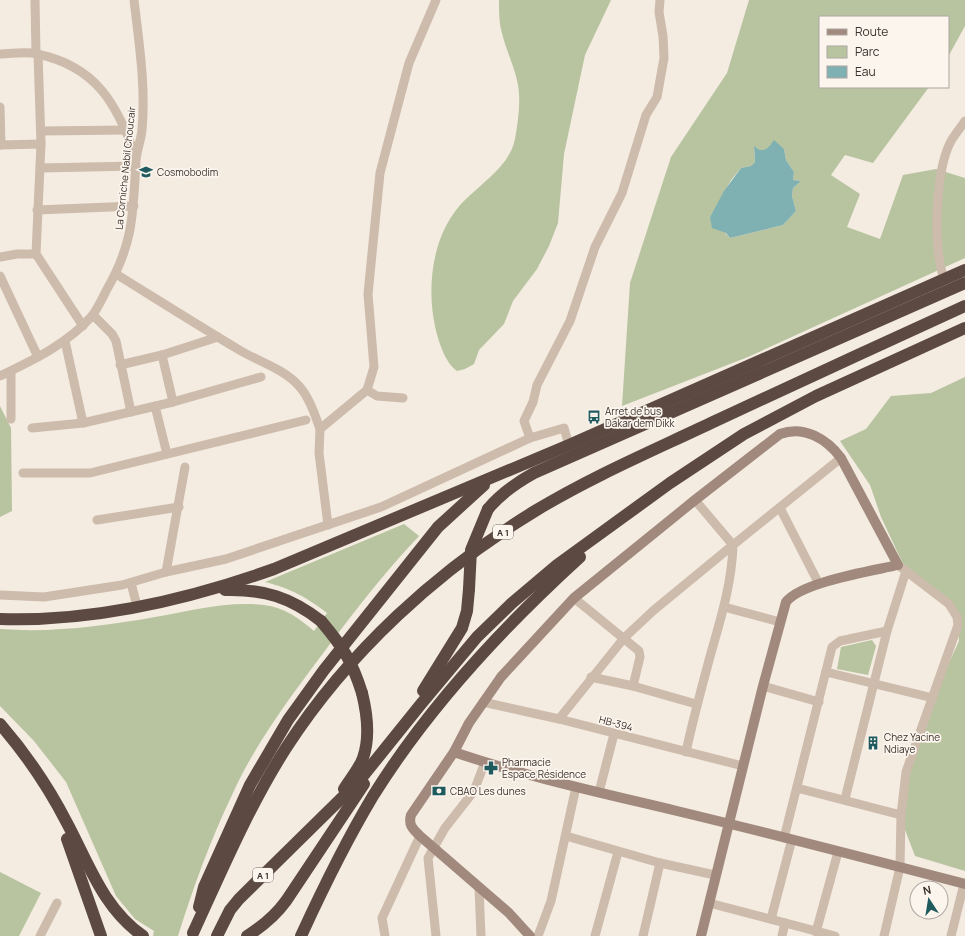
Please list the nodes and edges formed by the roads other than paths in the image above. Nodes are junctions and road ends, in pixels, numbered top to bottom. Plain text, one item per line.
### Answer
1 (35, 0) edge
2 (134, 0) edge
3 (436, 0) edge
4 (660, 0) edge
5 (0, 54) edge
6 (37, 54) junction
7 (0, 107) edge
8 (965, 120) edge
9 (127, 130) junction
10 (41, 131) junction
11 (41, 144) junction
12 (1, 145) edge
13 (136, 162) junction
14 (40, 168) junction
15 (134, 206) junction
16 (37, 210) junction
17 (36, 254) junction
18 (0, 257) edge
19 (965, 270) edge
20 (116, 274) junction
21 (0, 276) edge
22 (944, 279) junction
23 (965, 283) edge
24 (965, 306) edge
25 (93, 315) junction
26 (83, 326) junction
27 (965, 328) edge
28 (218, 338) junction
29 (65, 341) junction
30 (162, 355) junction
31 (38, 357) junction
32 (120, 365) junction
33 (11, 371) junction
34 (0, 376) edge
35 (261, 377) dead end
36 (367, 390) junction
37 (403, 398) dead end
38 (173, 402) junction
39 (155, 406) junction
40 (131, 412) junction
41 (11, 418) dead end
42 (306, 420) dead end
43 (83, 423) junction
44 (32, 428) dead end
45 (320, 429) junction
46 (530, 438) junction
47 (569, 445) junction
48 (167, 454) junction
49 (841, 458) junction
50 (185, 467) dead end
51 (23, 473) dead end
52 (496, 475) junction
53 (695, 500) junction
54 (179, 507) junction
55 (636, 507) junction
56 (780, 508) junction
57 (97, 520) dead end
58 (328, 525) junction
59 (733, 545) junction
60 (902, 568) junction
61 (166, 572) junction
62 (131, 584) junction
63 (819, 584) junction
64 (0, 595) edge
65 (176, 598) junction
66 (574, 598) junction
67 (136, 606) junction
68 (724, 607) junction
69 (0, 619) edge
70 (780, 622) junction
71 (887, 631) junction
72 (624, 638) junction
73 (826, 672) junction
74 (591, 678) junction
75 (874, 683) junction
76 (633, 686) junction
77 (763, 686) junction
78 (933, 698) junction
79 (483, 702) junction
80 (819, 702) junction
81 (696, 704) junction
82 (559, 719) junction
83 (0, 724) edge
84 (614, 734) junction
85 (387, 747) junction
86 (454, 752) junction
87 (686, 752) junction
88 (363, 758) junction
89 (485, 762) junction
90 (742, 766) junction
91 (358, 787) junction
92 (576, 787) junction
93 (797, 788) junction
94 (600, 792) junction
95 (53, 798) junction
96 (845, 800) junction
97 (902, 815) junction
98 (319, 822) junction
99 (728, 823) junction
100 (420, 836) junction
101 (566, 836) junction
102 (788, 839) junction
103 (432, 849) junction
104 (618, 852) junction
105 (838, 852) junction
106 (660, 863) junction
107 (900, 867) junction
108 (715, 875) junction
109 (965, 884) edge
110 (479, 888) junction
111 (57, 903) dead end
112 (709, 903) junction
113 (771, 919) junction
114 (785, 923) junction
115 (816, 932) junction
116 (193, 934) edge
117 (40, 936) edge
118 (101, 936) edge
119 (143, 936) edge
120 (217, 936) edge
121 (247, 936) edge
122 (301, 936) edge
123 (385, 936) edge
124 (436, 936) edge
125 (481, 936) edge
126 (530, 936) edge
127 (538, 936) edge
128 (594, 936) edge
129 (642, 936) edge
130 (701, 936) edge
131 (782, 936) edge
132 (835, 936) edge
133 (884, 936) edge
134 (951, 936) edge

1 - 6 street
2 - 13 street, La Corniche Nabil Choucair
3 - 36 street
4 - 46 street
5 - 6 street
6 - 9 street
6 - 10 street
7 - 12 street
8 - 22 street
9 - 10 street
9 - 13 street
10 - 11 street
11 - 12 street
11 - 14 street
13 - 14 street
13 - 15 street, La Corniche Nabil Choucair
14 - 16 street
15 - 16 street
15 - 20 street, La Corniche Nabil Choucair
16 - 17 street
17 - 18 street
17 - 26 street
19 - 22 highway
20 - 25 street, La Corniche Nabil Choucair
20 - 28 street
21 - 31 street
22 - 47 highway
23 - 85 highway, bridge
24 - 116 highway, A 1
25 - 26 street, La Corniche Nabil Choucair
25 - 32 street
26 - 29 street, La Corniche Nabil Choucair
27 - 55 highway
28 - 30 street
28 - 45 street
29 - 31 street, La Corniche Nabil Choucair
29 - 43 street
30 - 32 street
30 - 38 street
31 - 33 street, La Corniche Nabil Choucair
32 - 40 street
33 - 34 street, La Corniche Nabil Choucair
33 - 41 street
35 - 38 street
36 - 37 street
36 - 45 street
38 - 39 street
39 - 40 street
39 - 48 street
40 - 43 street
42 - 48 street
43 - 44 street
45 - 58 street
46 - 47 street
46 - 58 street
47 - 52 highway
48 - 51 street
49 - 53 street
49 - 56 street
49 - 60 street
50 - 54 street
52 - 65 highway
52 - 116 highway
53 - 59 street
53 - 66 street
54 - 57 street
54 - 61 street
55 - 85 highway
55 - 122 highway
56 - 59 street
56 - 63 street
58 - 61 street
59 - 68 street
59 - 72 street
60 - 63 street
60 - 71 street
60 - 78 street
61 - 62 street
62 - 64 street
62 - 67 street
63 - 70 street
65 - 67 highway
65 - 88 highway, bridge
66 - 72 street
66 - 79 street
67 - 69 highway
68 - 70 street
68 - 81 street
70 - 77 street
71 - 73 street
71 - 75 street
72 - 74 street
72 - 76 street
73 - 75 street
73 - 80 street
74 - 76 street
74 - 82 street
75 - 78 street
75 - 96 street
76 - 81 street
77 - 80 street
77 - 90 street
78 - 97 street
79 - 82 street, HB-394
79 - 86 street
80 - 93 street
81 - 87 street
82 - 84 street, HB-394
83 - 95 highway
84 - 87 street, HB-394
84 - 94 street
85 - 91 highway, A 1
86 - 89 street
86 - 100 street
87 - 90 street, HB-394
88 - 91 highway
88 - 98 highway
89 - 92 street
89 - 103 street
90 - 99 street
91 - 98 highway, A 1
91 - 121 highway
92 - 94 street
92 - 101 street
93 - 96 street
93 - 102 street
94 - 99 street
95 - 118 highway
95 - 119 highway
96 - 97 street
97 - 107 street
98 - 120 highway, A 1
99 - 102 street
99 - 108 street
100 - 103 street
100 - 123 street
101 - 104 street
101 - 127 street
102 - 105 street
102 - 113 street
103 - 110 street
103 - 124 street
104 - 106 street
104 - 128 street
105 - 107 street
105 - 115 street
106 - 108 street
106 - 129 street
107 - 109 street
107 - 133 street
108 - 112 street
109 - 134 street
110 - 125 street
110 - 126 street
111 - 117 street
112 - 113 street
112 - 130 street
113 - 114 street
114 - 115 street
114 - 131 street
115 - 132 street

